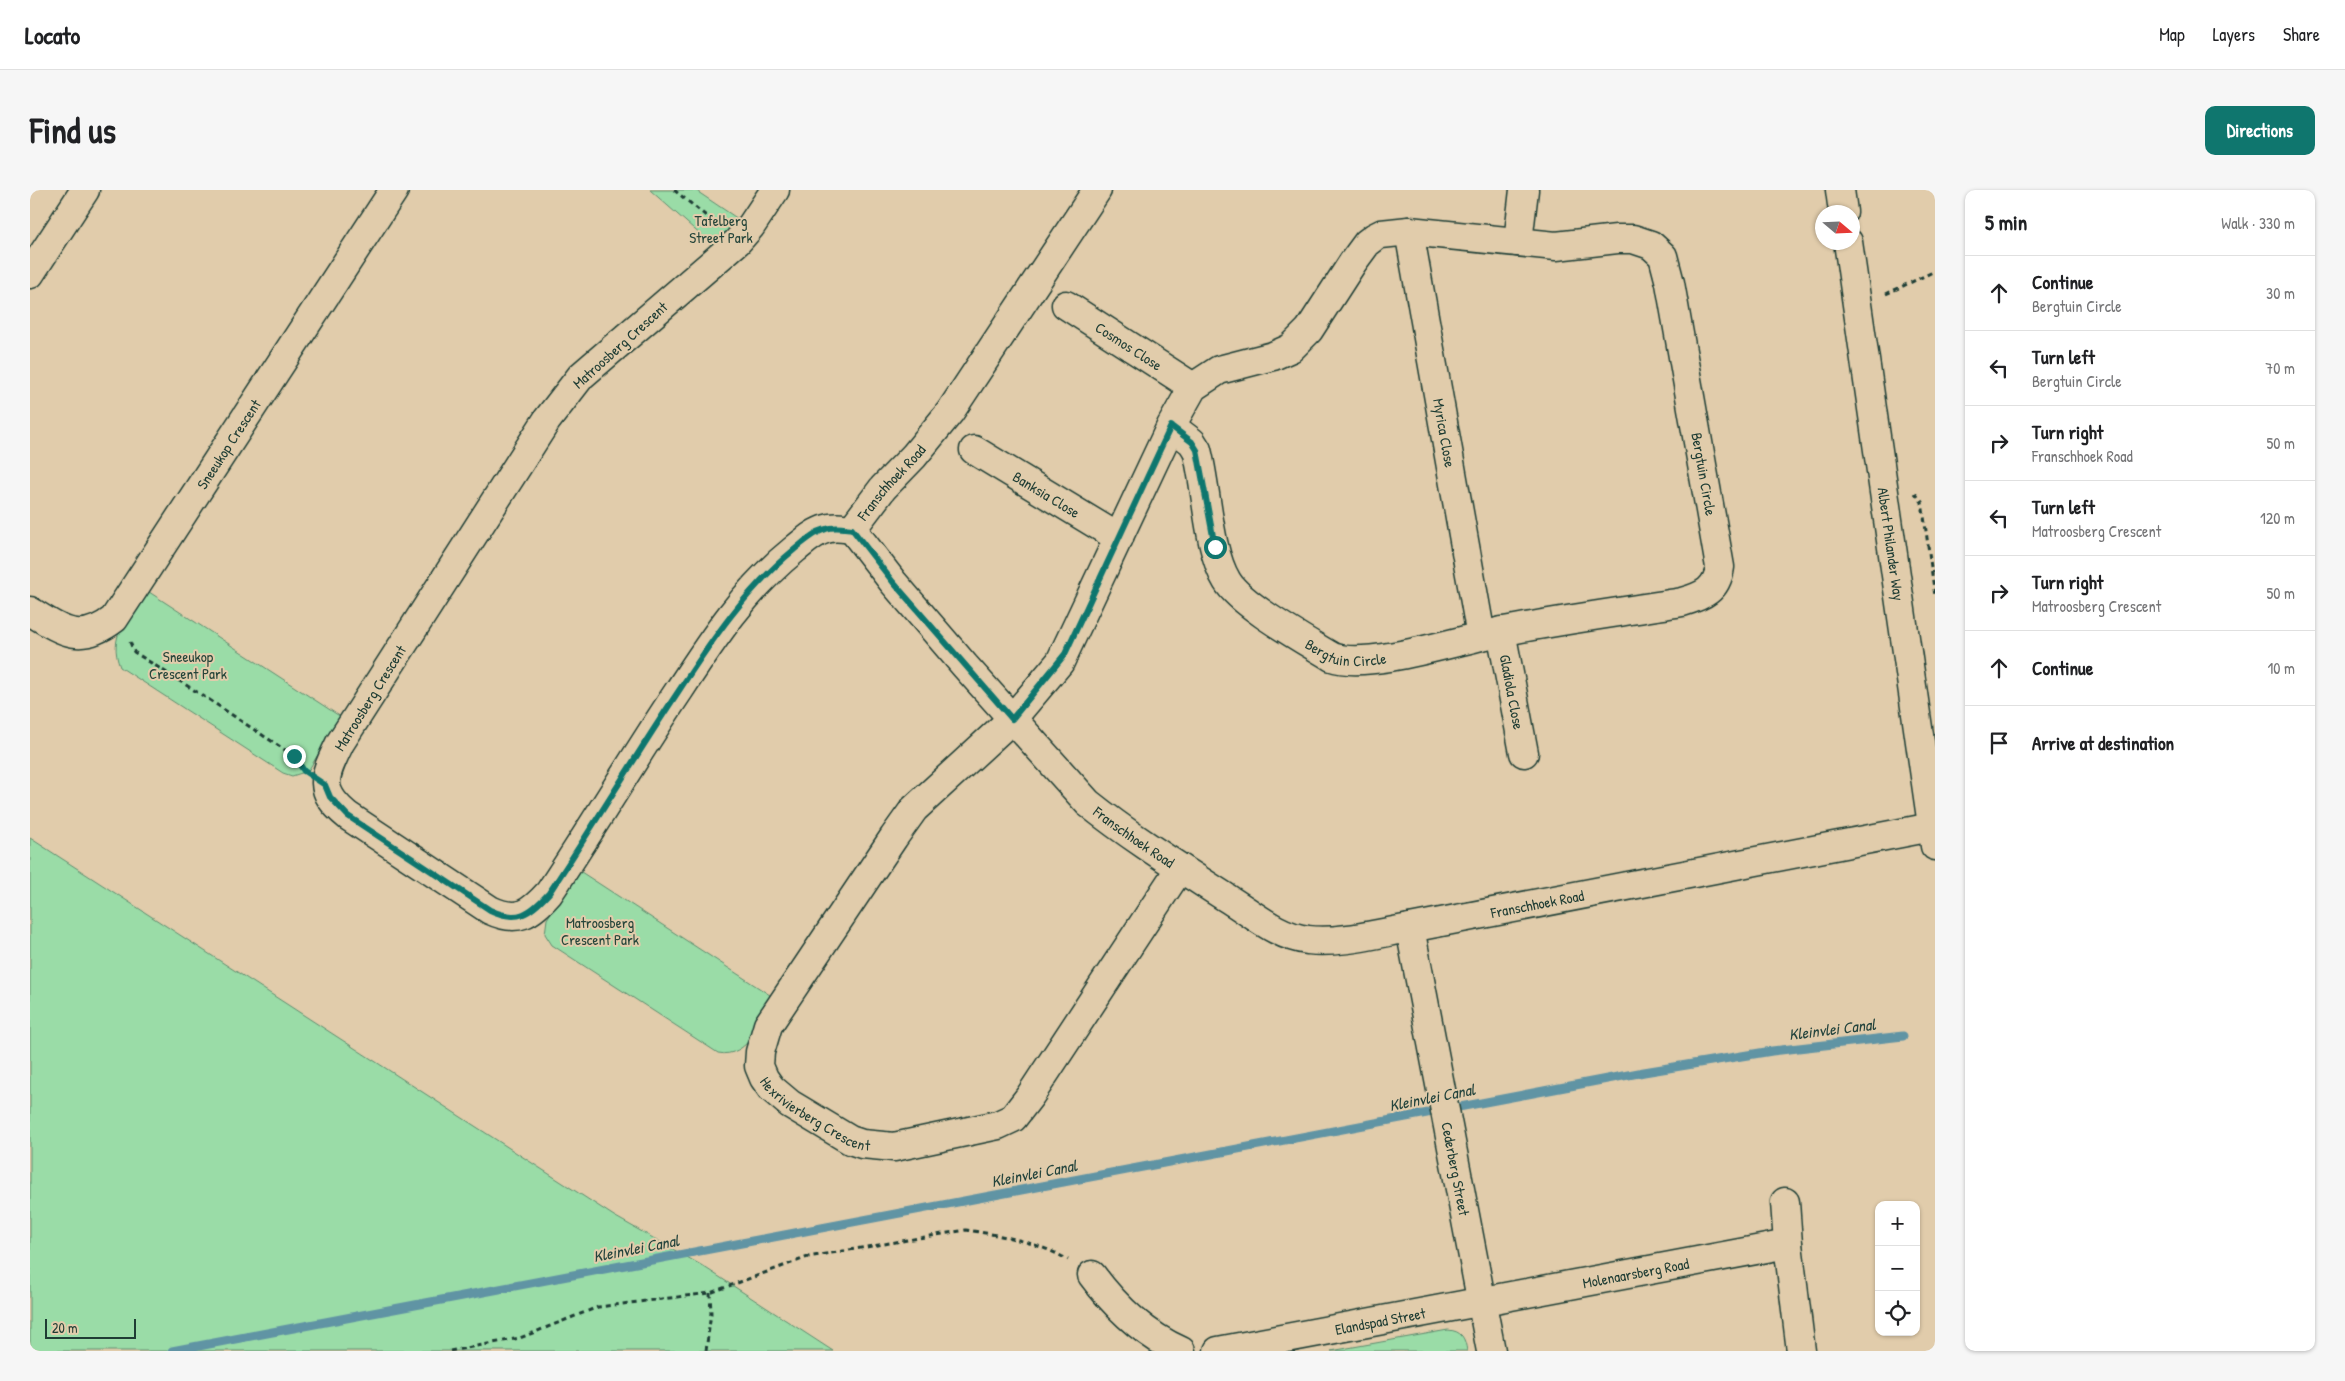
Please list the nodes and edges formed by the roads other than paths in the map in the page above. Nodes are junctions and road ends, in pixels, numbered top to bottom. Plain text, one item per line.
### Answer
1 (85, 190) edge
2 (394, 190) edge
3 (775, 190) edge
4 (1097, 190) edge
5 (1524, 190) edge
6 (1840, 190) edge
7 (1842, 205) edge
8 (1409, 231) junction
9 (1518, 242) junction
10 (1849, 250) edge
11 (30, 274) edge
12 (1066, 305) dead end
13 (1192, 387) junction
14 (1171, 426) junction
15 (974, 450) dead end
16 (852, 529) junction
17 (1119, 538) junction
18 (30, 611) edge
19 (1491, 634) junction
20 (1012, 719) junction
21 (1524, 753) dead end
22 (1934, 836) edge
23 (1180, 868) junction
24 (1410, 928) junction
25 (1785, 1202) dead end
26 (1788, 1244) junction
27 (1092, 1276) road end
28 (1483, 1303) junction
29 (1181, 1351) edge
30 (1218, 1351) edge
31 (1491, 1351) edge
32 (1801, 1351) edge

1 - 11 street
2 - 18 street, Sneeukop Crescent
3 - 16 street, Matroosberg Crescent
4 - 16 street, Franschhoek Road
5 - 9 street
6 - 7 street
8 - 9 street, Bergtuin Circle
8 - 13 street, Bergtuin Circle
8 - 19 street, Myrica Close
9 - 19 street, Bergtuin Circle
10 - 22 street, Albert Philander Way
12 - 13 street, Cosmos Close
13 - 14 street, Bergtuin Circle
14 - 17 street, Bergtuin Circle
14 - 19 street, Bergtuin Circle
15 - 17 street, Banksia Close
16 - 20 street, Franschhoek Road
17 - 20 street, Bergtuin Circle
19 - 21 street, Gladiola Close
20 - 23 street, Franschhoek Road
20 - 23 street, Hexrivierberg Crescent
22 - 24 street, Franschhoek Road
23 - 24 street, Franschhoek Road
24 - 28 street, Cederberg Street
25 - 26 street
26 - 28 street, Molenaarsberg Road
26 - 32 street
27 - 29 street
28 - 30 street, Elandspad Street
28 - 31 street, Cederberg Street

